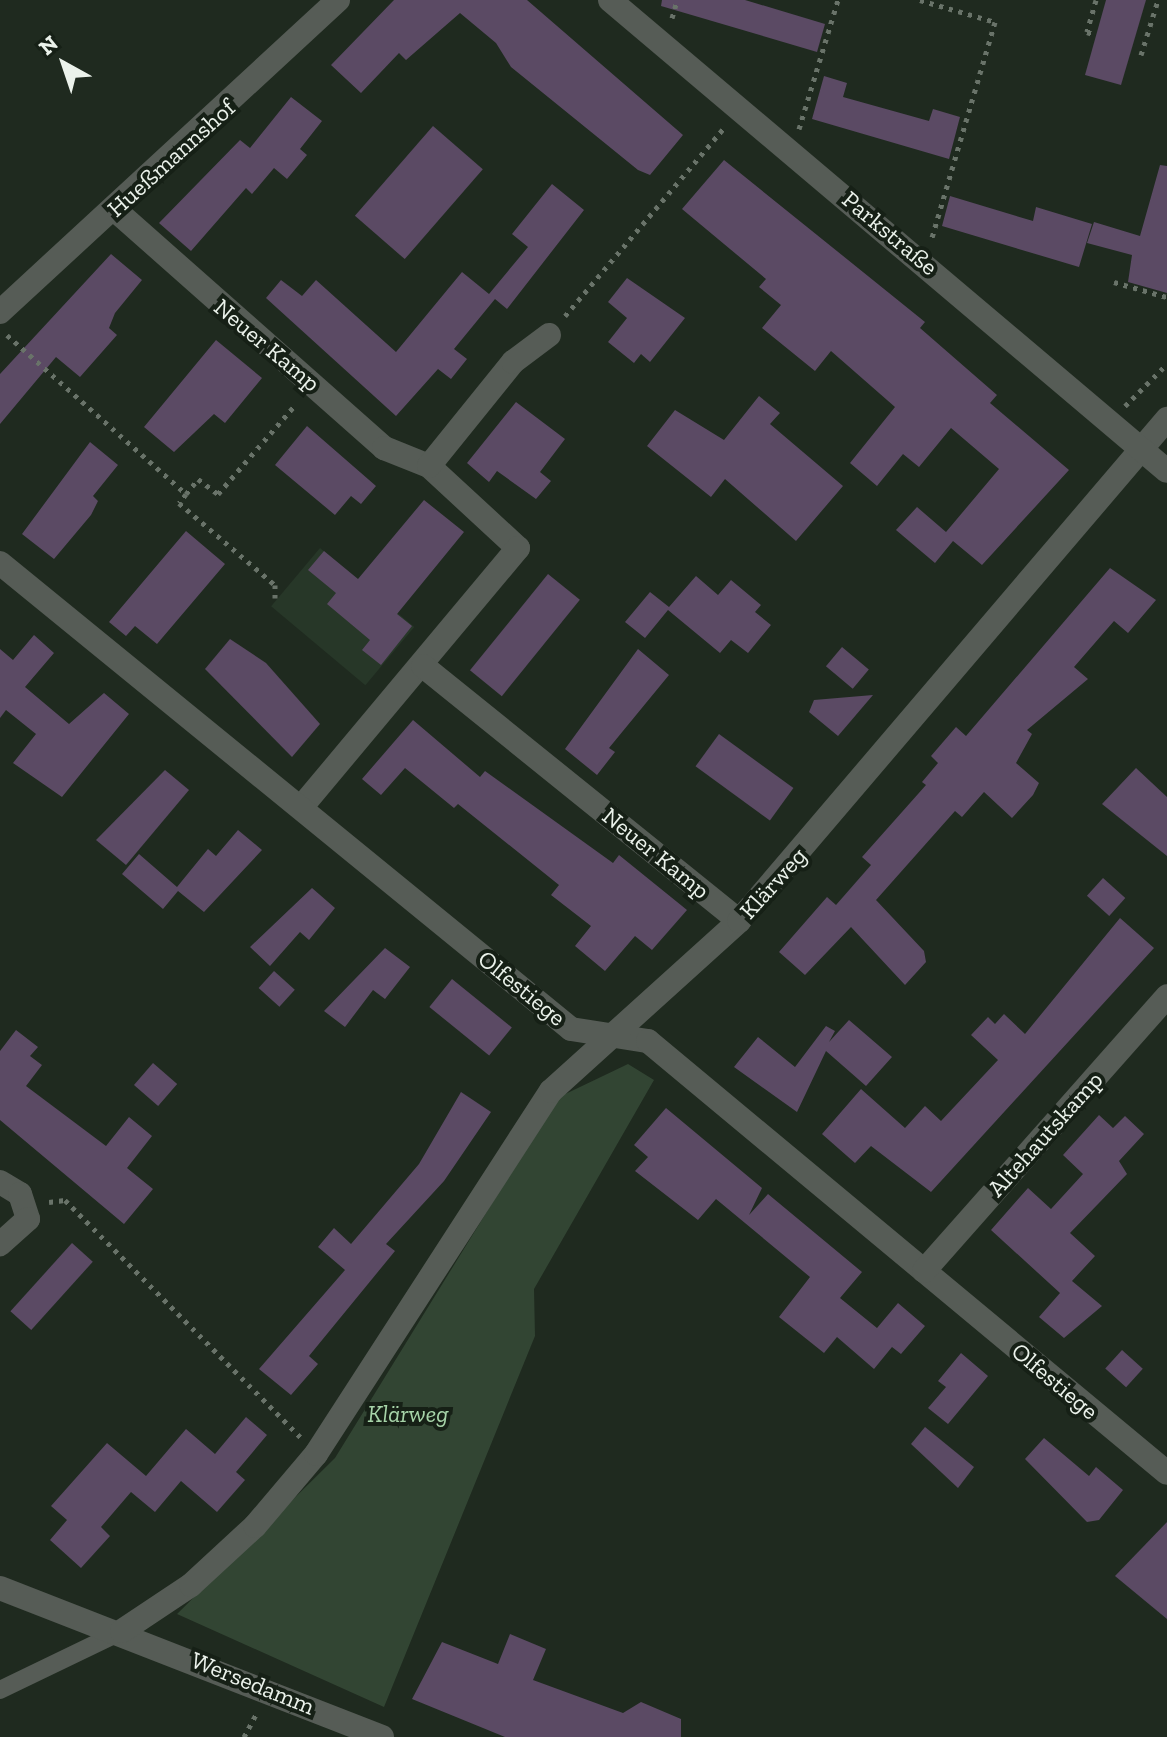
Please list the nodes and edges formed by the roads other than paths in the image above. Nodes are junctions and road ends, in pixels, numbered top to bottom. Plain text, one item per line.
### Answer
1 (338, 0) edge
2 (610, 0) edge
3 (114, 209) junction
4 (0, 312) edge
5 (549, 335) road end
6 (1167, 419) edge
7 (1138, 447) junction
8 (429, 466) junction
9 (1167, 471) edge
10 (0, 563) edge
11 (423, 666) junction
12 (302, 806) junction
13 (739, 921) junction
14 (1167, 996) edge
15 (606, 1037) junction
16 (0, 1182) edge
17 (0, 1244) edge
18 (924, 1271) junction
19 (1167, 1473) edge
20 (0, 1588) edge
21 (122, 1631) junction
22 (0, 1690) edge
23 (382, 1737) edge

1 - 3 street, Hueßmannshof
2 - 7 street, Parkstraße
3 - 4 street, Hueßmannshof
3 - 8 street, Neuer Kamp
5 - 8 street
6 - 7 street, Klärweg
7 - 9 street, Parkstraße
7 - 13 street, Klärweg
8 - 11 street, Neuer Kamp
10 - 12 street, Olfestiege
11 - 12 street, Neuer Kamp
11 - 13 street, Neuer Kamp
12 - 15 street, Olfestiege
13 - 15 street, Klärweg
14 - 18 street, Altehautskamp
15 - 18 street, Olfestiege
15 - 21 street, Klärweg
16 - 17 street
18 - 19 street, Olfestiege
20 - 21 street, Wersedamm
21 - 22 lane
21 - 23 street, Wersedamm

